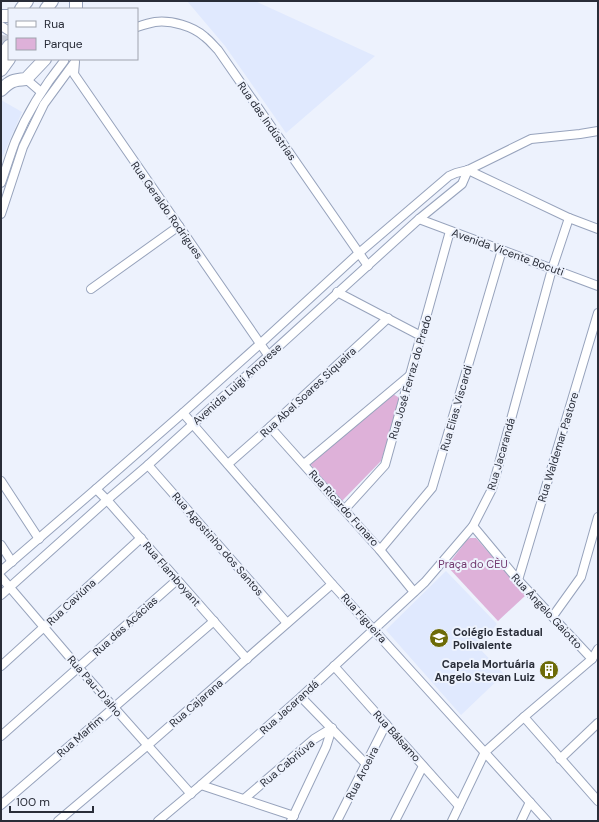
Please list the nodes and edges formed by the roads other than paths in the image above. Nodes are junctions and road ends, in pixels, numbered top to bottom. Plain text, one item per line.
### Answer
1 (138, 27) edge
2 (8, 47) edge
3 (1, 57) edge
4 (8, 60) edge
5 (44, 60) edge
6 (62, 60) edge
7 (79, 60) edge
8 (1, 70) edge
9 (26, 79) junction
10 (1, 90) edge
11 (41, 92) junction
12 (598, 131) edge
13 (13, 147) junction
14 (20, 155) junction
15 (468, 170) junction
16 (1, 183) edge
17 (1, 214) edge
18 (569, 218) junction
19 (419, 219) junction
20 (179, 226) junction
21 (598, 229) edge
22 (450, 231) junction
23 (502, 250) junction
24 (359, 252) junction
25 (368, 266) junction
26 (552, 269) junction
27 (598, 286) edge
28 (91, 289) dead end
29 (337, 292) junction
30 (598, 314) edge
31 (388, 318) junction
32 (421, 336) junction
33 (260, 344) junction
34 (268, 356) junction
35 (409, 376) junction
36 (394, 389) junction
37 (404, 396) junction
38 (183, 413) junction
39 (193, 424) junction
40 (270, 427) junction
41 (228, 464) junction
42 (304, 464) junction
43 (148, 465) junction
44 (1, 481) edge
45 (96, 489) junction
46 (107, 500) junction
47 (345, 510) junction
48 (598, 517) edge
49 (473, 526) junction
50 (141, 538) junction
51 (39, 539) junction
52 (1, 545) edge
53 (380, 550) junction
54 (12, 562) junction
55 (1, 571) edge
56 (1, 577) edge
57 (177, 580) junction
58 (518, 580) junction
59 (332, 584) junction
60 (10, 587) junction
61 (414, 592) junction
62 (1, 595) edge
63 (553, 616) junction
64 (214, 621) junction
65 (287, 623) junction
66 (44, 627) junction
67 (374, 629) junction
68 (598, 649) edge
69 (247, 659) junction
70 (592, 659) junction
71 (1, 666) edge
72 (334, 666) junction
73 (78, 667) junction
74 (301, 696) junction
75 (113, 707) junction
76 (524, 717) junction
77 (598, 723) edge
78 (386, 724) junction
79 (332, 728) junction
80 (1, 736) edge
81 (148, 745) junction
82 (485, 752) junction
83 (560, 759) junction
84 (366, 764) junction
85 (423, 766) junction
86 (201, 785) junction
87 (190, 794) junction
88 (597, 798) edge
89 (244, 799) junction
90 (530, 802) junction
91 (1, 805) edge
92 (459, 806) junction
93 (293, 818) edge
94 (162, 820) edge
95 (58, 821) edge
96 (337, 821) edge
97 (394, 821) edge
98 (452, 821) edge
99 (521, 821) edge
100 (547, 821) edge

1 - 24 street, Rua das Indústrias
2 - 3 highway
4 - 8 highway
5 - 9 highway
6 - 7 street
6 - 11 street
7 - 14 street
7 - 20 street, Rua Geraldo Rodrigues
9 - 10 highway
9 - 11 street
11 - 13 street
12 - 15 street, Avenida Luigi Amorese
13 - 14 street
13 - 16 street
14 - 17 street
15 - 18 street
15 - 19 street, Avenida Luigi Amorese
15 - 24 street, Avenida Luigi Amorese
18 - 21 street
18 - 26 street, Rua Jacarandá
19 - 22 street, Avenida Vicente Bocuti
19 - 25 street, Avenida Luigi Amorese
20 - 28 street
20 - 33 street, Rua Geraldo Rodrigues
22 - 23 street, Avenida Vicente Bocuti
22 - 32 street, Rua José Ferraz do Prado
23 - 26 street, Avenida Vicente Bocuti
23 - 53 street, Rua Elias Viscardi
24 - 25 street, Rua das Indústrias
24 - 33 street, Avenida Luigi Amorese
25 - 29 street, Avenida Luigi Amorese
26 - 27 street, Avenida Vicente Bocuti
26 - 49 street, Rua Jacarandá
29 - 31 street
29 - 34 street, Avenida Luigi Amorese
30 - 58 street, Rua Waldemar Pastore
31 - 32 street
31 - 40 street, Rua Abel Soares Siqueira
32 - 35 street, Rua José Ferraz do Prado
33 - 34 street, Rua Geraldo Rodrigues
33 - 38 street, Avenida Luigi Amorese
34 - 39 street, Avenida Luigi Amorese
35 - 36 street
35 - 37 street, Rua José Ferraz do Prado
36 - 37 street
36 - 42 street
37 - 47 street, Rua José Ferraz do Prado
38 - 39 street, Rua Figueira
38 - 45 street, Avenida Luigi Amorese
39 - 41 street, Rua Figueira
39 - 43 street, Avenida Luigi Amorese
40 - 41 street, Rua Abel Soares Siqueira
40 - 42 street, Rua Ricardo Funaro
41 - 59 street, Rua Figueira
42 - 47 street, Rua Ricardo Funaro
43 - 46 street, Avenida Luigi Amorese
43 - 65 street, Rua Agostinho dos Santos
44 - 51 street
45 - 46 street, Rua Flamboyant
45 - 51 street, Avenida Luigi Amorese
46 - 50 street, Rua Flamboyant
46 - 60 street, Avenida Luigi Amorese
47 - 53 street, Rua Ricardo Funaro
48 - 63 street
49 - 58 street, Rua Ângelo Gaiotto
49 - 61 street, Rua Jacarandá
50 - 57 street, Rua Flamboyant
50 - 66 street, Rua Caviúna
51 - 54 street, Avenida Luigi Amorese
52 - 54 street
53 - 61 street, Rua Ricardo Funaro
54 - 55 street, Avenida Luigi Amorese
56 - 60 street, Rua Pau-D'alho
57 - 64 street, Rua Flamboyant
57 - 73 street, Rua das Acácias
58 - 63 street, Rua Ângelo Gaiotto
59 - 65 street, Rua Cajarana
59 - 67 street, Rua Figueira
60 - 62 street, Avenida Luigi Amorese
60 - 66 street, Rua Pau-D'alho
61 - 67 street, Rua Jacarandá
63 - 70 street, Rua Ângelo Gaiotto
64 - 69 street, Rua Flamboyant
64 - 75 street, Rua Marfim
65 - 69 street, Rua Cajarana
66 - 71 street, Rua Caviúna
66 - 73 street, Rua Pau-D'alho
67 - 72 street, Rua Jacarandá
67 - 82 street, Rua Figueira
68 - 70 street
69 - 81 street, Rua Cajarana
70 - 76 street
72 - 74 street, Rua Jacarandá
72 - 78 street, Rua Bálsamo
73 - 75 street, Rua Pau-D'alho
73 - 80 street, Rua das Acácias
74 - 79 street
74 - 86 street, Rua Jacarandá
75 - 81 street, Rua Pau-D'alho
75 - 91 street, Rua Marfim
76 - 82 street
76 - 83 street
77 - 83 street
78 - 84 street, Rua Aroeira
78 - 85 street, Rua Bálsamo
79 - 84 street
79 - 89 street, Rua Cabriúva
79 - 93 street
81 - 87 street, Rua Pau-D'alho
81 - 95 street, Rua Cajarana
82 - 90 street, Rua Figueira
82 - 92 street
83 - 88 street
84 - 96 street, Rua Aroeira
85 - 92 street, Rua Bálsamo
85 - 97 street
86 - 87 street, Rua Jacarandá
86 - 89 street
87 - 94 street, Rua Jacarandá
89 - 93 street
90 - 99 street
90 - 100 street, Rua Figueira
92 - 98 street

